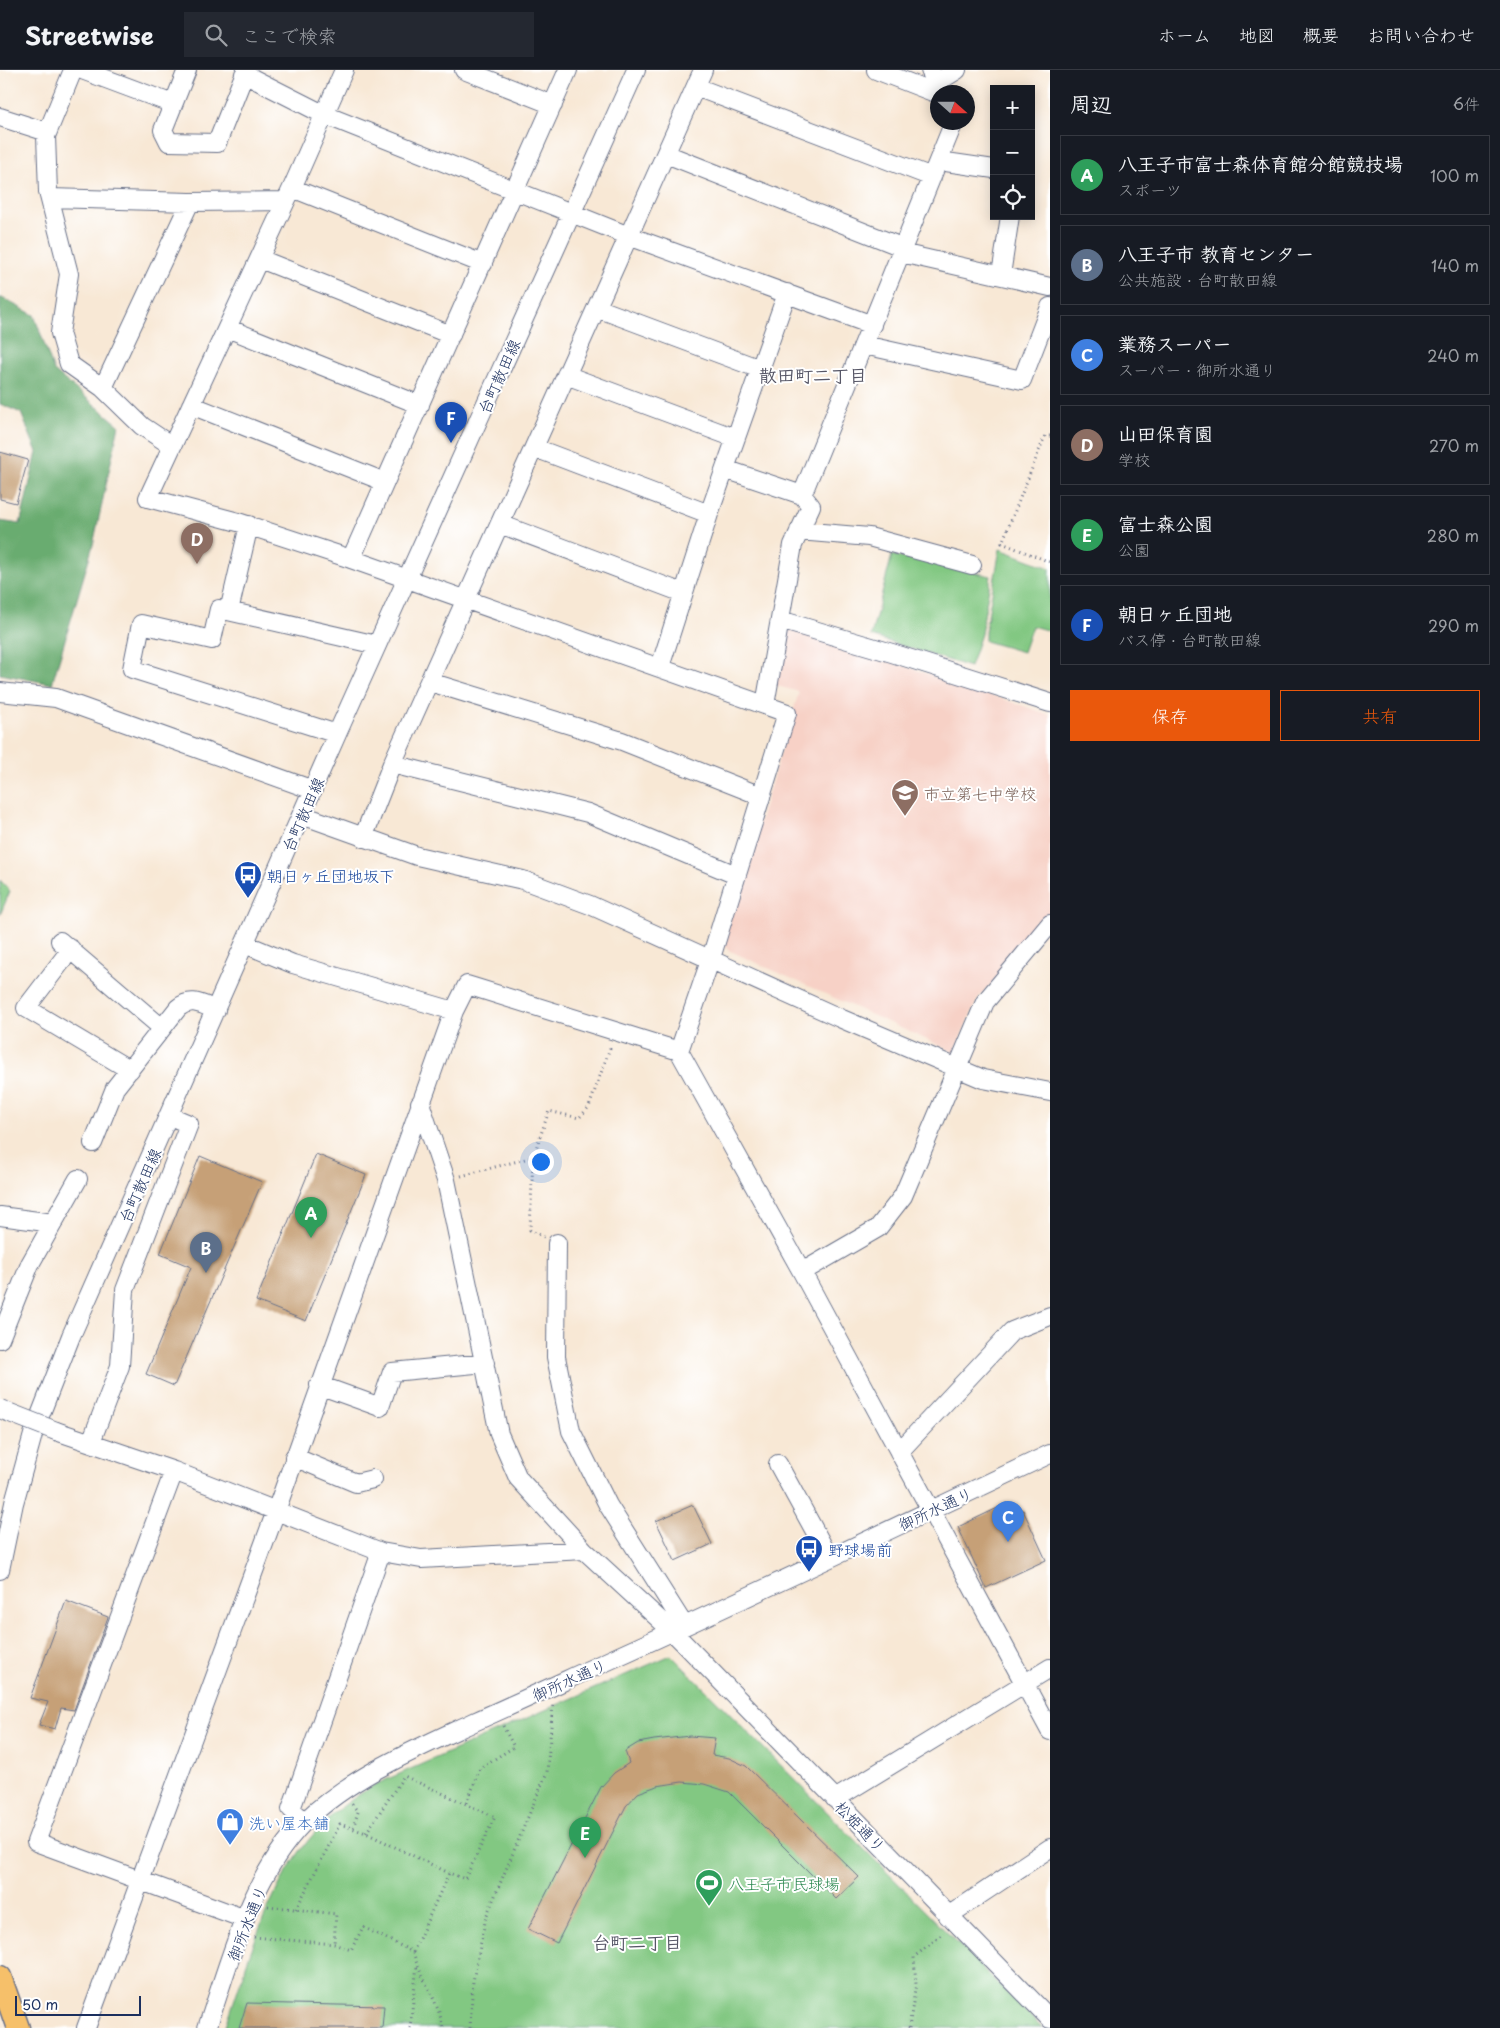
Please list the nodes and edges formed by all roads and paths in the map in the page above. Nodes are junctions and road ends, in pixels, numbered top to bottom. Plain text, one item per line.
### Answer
1 (73, 70) edge
2 (82, 70) edge
3 (187, 70) edge
4 (344, 70) edge
5 (464, 70) edge
6 (568, 70) edge
7 (636, 70) edge
8 (703, 70) edge
9 (876, 70) edge
10 (957, 70) edge
11 (245, 72) edge
12 (936, 85) edge
13 (696, 87) junction
14 (173, 104) junction
15 (553, 104) junction
16 (325, 115) junction
17 (0, 117) edge
18 (951, 130) edge
19 (47, 132) junction
20 (666, 154) junction
21 (939, 161) junction
22 (990, 168) edge
23 (932, 178) junction
24 (516, 191) junction
25 (289, 194) junction
26 (50, 198) junction
27 (190, 202) junction
28 (572, 213) junction
29 (1009, 220) edge
30 (629, 236) junction
31 (902, 250) junction
32 (260, 259) junction
33 (483, 264) junction
34 (1001, 275) junction
35 (1050, 287) edge
36 (787, 293) junction
37 (1050, 307) edge
38 (597, 308) junction
39 (872, 325) junction
40 (227, 328) junction
41 (451, 335) junction
42 (864, 345) junction
43 (760, 369) junction
44 (566, 375) junction
45 (103, 388) junction
46 (191, 405) junction
47 (420, 405) junction
48 (1050, 436) edge
49 (735, 438) junction
50 (172, 446) junction
51 (535, 448) junction
52 (724, 469) junction
53 (385, 482) junction
54 (802, 495) junction
55 (708, 514) junction
56 (500, 524) junction
57 (249, 525) junction
58 (800, 531) junction
59 (351, 559) junction
60 (1050, 562) edge
61 (972, 565) dead end
62 (406, 580) junction
63 (683, 593) junction
64 (466, 600) junction
65 (229, 611) junction
66 (780, 620) junction
67 (377, 645) junction
68 (660, 668) junction
69 (430, 682) junction
70 (0, 692) edge
71 (1050, 703) edge
72 (765, 705) junction
73 (337, 734) junction
74 (392, 764) junction
75 (312, 790) junction
76 (762, 796) junction
77 (302, 815) junction
78 (363, 838) junction
79 (736, 875) junction
80 (1050, 924) edge
81 (245, 944) junction
82 (711, 958) junction
83 (216, 1010) junction
84 (454, 1010) junction
85 (162, 1028) junction
86 (616, 1030) junction
87 (679, 1051) junction
88 (958, 1069) junction
89 (130, 1070) junction
90 (1050, 1092) edge
91 (420, 1104) junction
92 (170, 1116) junction
93 (93, 1143) dead end
94 (533, 1157) junction
95 (78, 1179) dead end
96 (446, 1180) junction
97 (0, 1216) edge
98 (53, 1223) junction
99 (557, 1243) joint
100 (802, 1272) junction
101 (8, 1295) edge
102 (1050, 1316) edge
103 (0, 1339) edge
104 (485, 1363) junction
105 (319, 1385) junction
106 (0, 1409) edge
107 (91, 1442) junction
108 (899, 1452) junction
109 (1050, 1454) edge
110 (294, 1458) junction
111 (778, 1464) dead end
112 (174, 1471) junction
113 (374, 1479) dead end
114 (930, 1510) junction
115 (276, 1511) junction
116 (584, 1550) junction
117 (381, 1552) junction
118 (829, 1557) junction
119 (0, 1570) edge
120 (678, 1628) junction
121 (1050, 1668) edge
122 (1024, 1684) junction
123 (554, 1701) dead end
124 (502, 1724) dead end
125 (1050, 1731) edge
126 (836, 1799) junction
127 (350, 1801) dead end
128 (467, 1804) junction
129 (305, 1822) junction
130 (353, 1828) junction
131 (366, 1833) junction
132 (1050, 1848) edge
133 (450, 1873) junction
134 (139, 1882) junction
135 (268, 1906) dead end
136 (296, 1909) junction
137 (245, 1918) junction
138 (947, 1924) junction
139 (253, 1937) dead end
140 (334, 1944) junction
141 (414, 1952) junction
142 (417, 1964) junction
143 (0, 1977) edge
144 (4, 2005) edge
145 (1050, 2019) edge
146 (18, 2028) edge
147 (86, 2028) edge
148 (207, 2028) edge
149 (410, 2028) edge
150 (443, 2028) edge
151 (470, 2028) edge
152 (909, 2028) edge

1 - 19 street
2 - 14 street
3 - 14 street
4 - 16 street
5 - 15 street
6 - 15 street
7 - 28 street, 台町散田線
8 - 13 street
9 - 12 street
10 - 12 street
11 - 14 street
11 - 16 street
13 - 20 street
13 - 23 street
15 - 24 street
16 - 24 street
16 - 25 street
17 - 19 street
18 - 21 street
19 - 26 street
20 - 30 street
20 - 31 street
21 - 22 street
21 - 23 street
23 - 31 street
24 - 28 street
24 - 33 street
25 - 27 street
25 - 32 street
25 - 33 street
26 - 27 street
26 - 45 street
27 - 45 street
28 - 30 street
28 - 62 street, 台町散田線
29 - 34 street
30 - 36 street
30 - 38 street
31 - 34 street
31 - 39 street
32 - 40 street
32 - 41 street
33 - 41 street
34 - 35 street
36 - 39 street
36 - 43 street
37 - 42 street
38 - 43 street
38 - 44 street
39 - 42 street
40 - 46 street
40 - 47 street
41 - 47 street
42 - 54 street
43 - 49 street
44 - 49 street
44 - 51 street
45 - 50 street
46 - 50 street
46 - 53 street
47 - 53 street
48 - 60 path
49 - 52 street
50 - 57 street
51 - 55 street
51 - 56 street
52 - 54 street
52 - 55 street
53 - 59 street
54 - 58 street
55 - 63 street
56 - 63 street
56 - 64 street
57 - 59 street
57 - 65 street
58 - 61 street
58 - 66 street
59 - 62 street
62 - 64 street
62 - 67 street, 台町散田線
63 - 68 street
64 - 68 street
64 - 69 street
65 - 67 street
65 - 73 street
66 - 71 street
66 - 72 street
67 - 73 street, 台町散田線
68 - 72 street
69 - 74 street
69 - 76 street
70 - 75 street
72 - 76 street
73 - 75 street, 台町散田線
74 - 78 street
74 - 79 street
75 - 77 street, 台町散田線
76 - 79 street
77 - 78 street
77 - 81 street, 台町散田線
78 - 82 street
79 - 82 street
80 - 88 street
81 - 83 street, 台町散田線
81 - 84 street
82 - 87 street
82 - 88 street
83 - 85 street
83 - 92 street, 台町散田線
84 - 86 street
84 - 91 street
85 - 89 street
85 - 89 street
86 - 87 street
86 - 94 path
87 - 100 street
88 - 90 street
88 - 100 street
89 - 93 street
91 - 96 street
91 - 105 street
92 - 107 street
92 - 119 street, 台町散田線
94 - 96 path
94 - 99 path
95 - 98 street
96 - 104 street
97 - 98 street
98 - 101 street
99 - 120 street
100 - 108 street
101 - 103 street
102 - 108 street
104 - 105 street
104 - 116 street
105 - 110 street
106 - 107 street, bridge
107 - 112 street
108 - 114 street
109 - 114 street, 御所水通り
110 - 113 street
110 - 115 street
111 - 118 street
112 - 115 street
112 - 134 street
114 - 118 street, 御所水通り
114 - 122 street
115 - 117 street
115 - 134 street
116 - 117 street
116 - 120 street
117 - 129 street
118 - 120 street, 御所水通り
120 - 126 street, 松姫通り
120 - 129 street, 御所水通り
121 - 122 street
122 - 125 street
122 - 126 street
123 - 151 path
124 - 128 path
126 - 138 street, 松姫通り
127 - 130 path
128 - 131 path
128 - 133 path
129 - 137 street, 御所水通り
130 - 131 path
130 - 136 path
131 - 133 path
132 - 138 street
133 - 141 path
134 - 137 street
134 - 147 street
135 - 136 path
136 - 140 path
137 - 148 street, 御所水通り
138 - 145 street, 松姫通り
138 - 152 path
139 - 140 path
140 - 141 path
141 - 142 path
142 - 149 path
142 - 150 path
143 - 144 main road
144 - 146 main road

